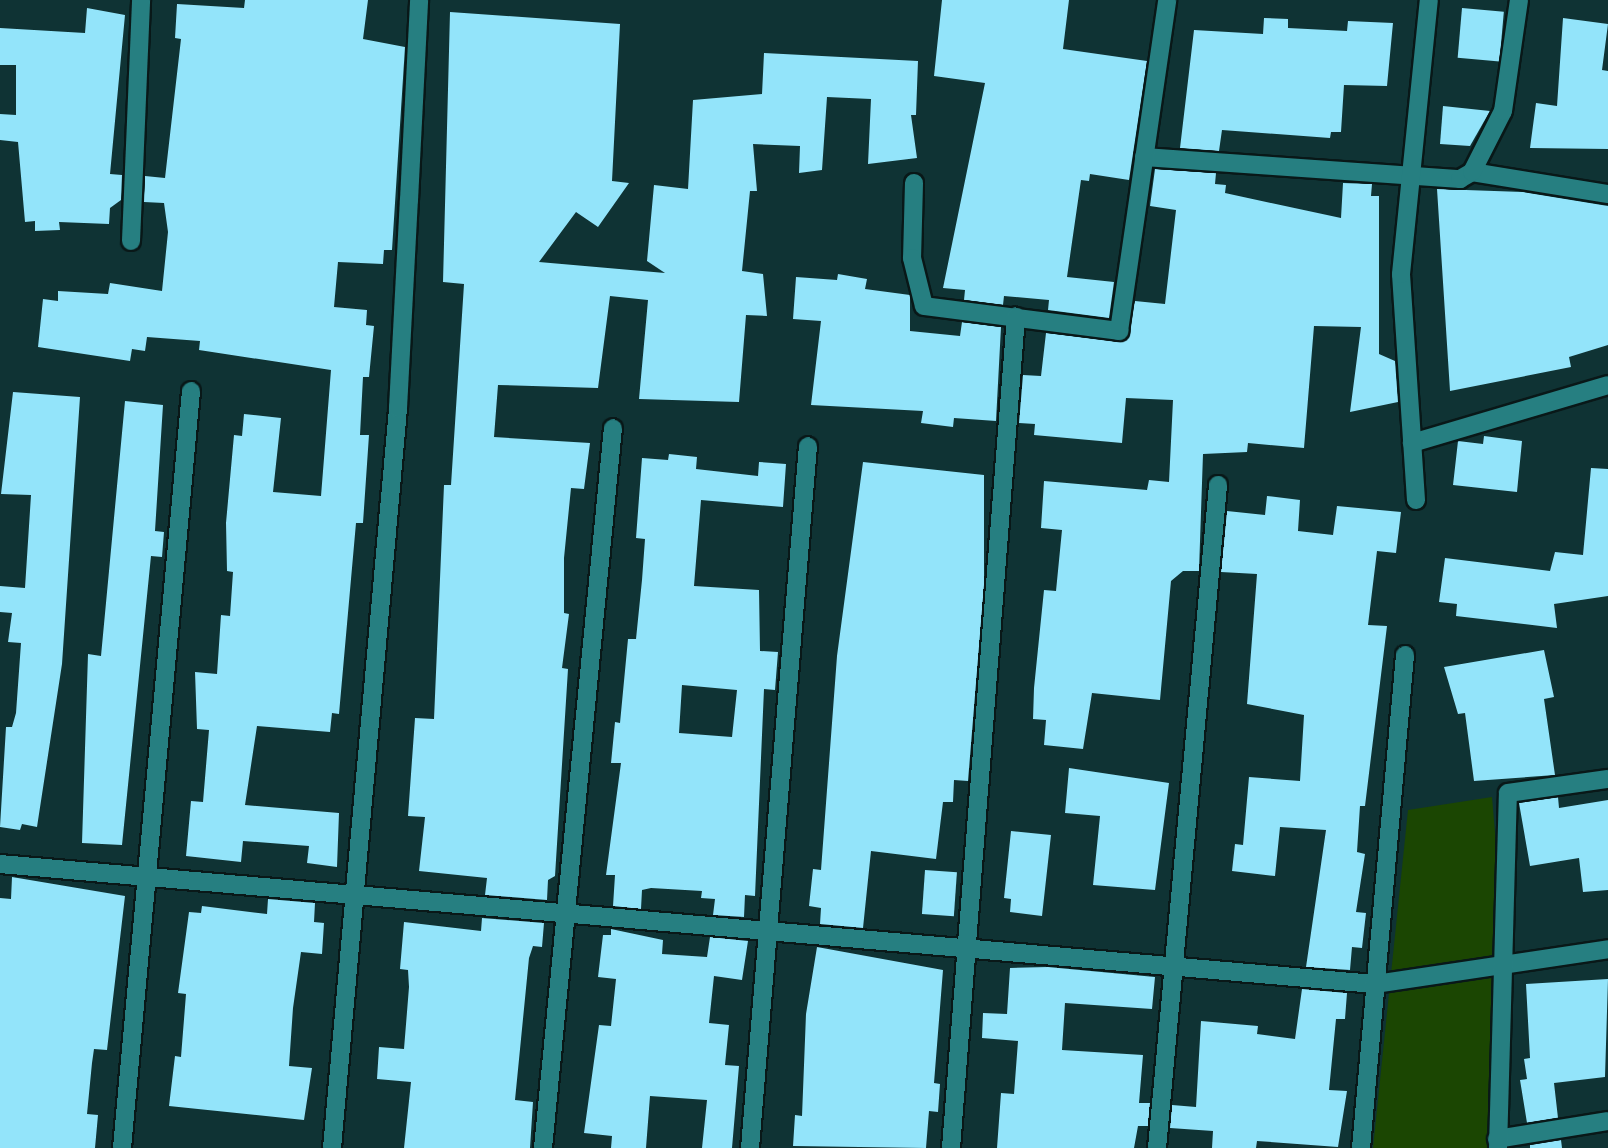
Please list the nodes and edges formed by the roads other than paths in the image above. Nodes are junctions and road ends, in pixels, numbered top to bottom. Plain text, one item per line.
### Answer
1 (141, 0) edge
2 (419, 0) edge
3 (1167, 0) edge
4 (1429, 0) edge
5 (1519, 0) edge
6 (1144, 157) junction
7 (1472, 172) junction
8 (1410, 174) junction
9 (914, 183) dead end
10 (1608, 194) edge
11 (131, 241) dead end
12 (1016, 317) junction
13 (1608, 385) edge
14 (191, 391) dead end
15 (613, 428) dead end
16 (1412, 443) junction
17 (808, 446) dead end
18 (1218, 485) dead end
19 (1416, 500) dead end
20 (1405, 655) dead end
21 (1608, 779) edge
22 (0, 864) edge
23 (145, 876) junction
24 (354, 894) junction
25 (562, 911) junction
26 (770, 928) junction
27 (967, 944) junction
28 (1608, 949) edge
29 (1171, 964) junction
30 (1504, 965) junction
31 (1375, 984) junction
32 (1608, 1121) edge
33 (1497, 1143) edge
34 (122, 1148) edge
35 (332, 1148) edge
36 (543, 1148) edge
37 (750, 1148) edge
38 (951, 1148) edge
39 (1157, 1148) edge
40 (1361, 1148) edge

1 - 11 street
2 - 24 street
3 - 6 street
4 - 8 street
5 - 7 street
6 - 8 street
6 - 12 street
7 - 8 street
7 - 10 street
8 - 16 street
9 - 12 street
12 - 27 street
13 - 16 street
14 - 23 street
15 - 25 street
16 - 19 street
17 - 26 street
18 - 29 street
20 - 31 street
21 - 30 street
22 - 23 street
23 - 24 street
23 - 34 street
24 - 25 street
24 - 35 street
25 - 26 street
25 - 36 street
26 - 27 street
26 - 37 street
27 - 29 street
27 - 38 street
28 - 30 street
29 - 31 street
29 - 39 street
30 - 31 street
30 - 33 street
31 - 40 street
32 - 33 street

